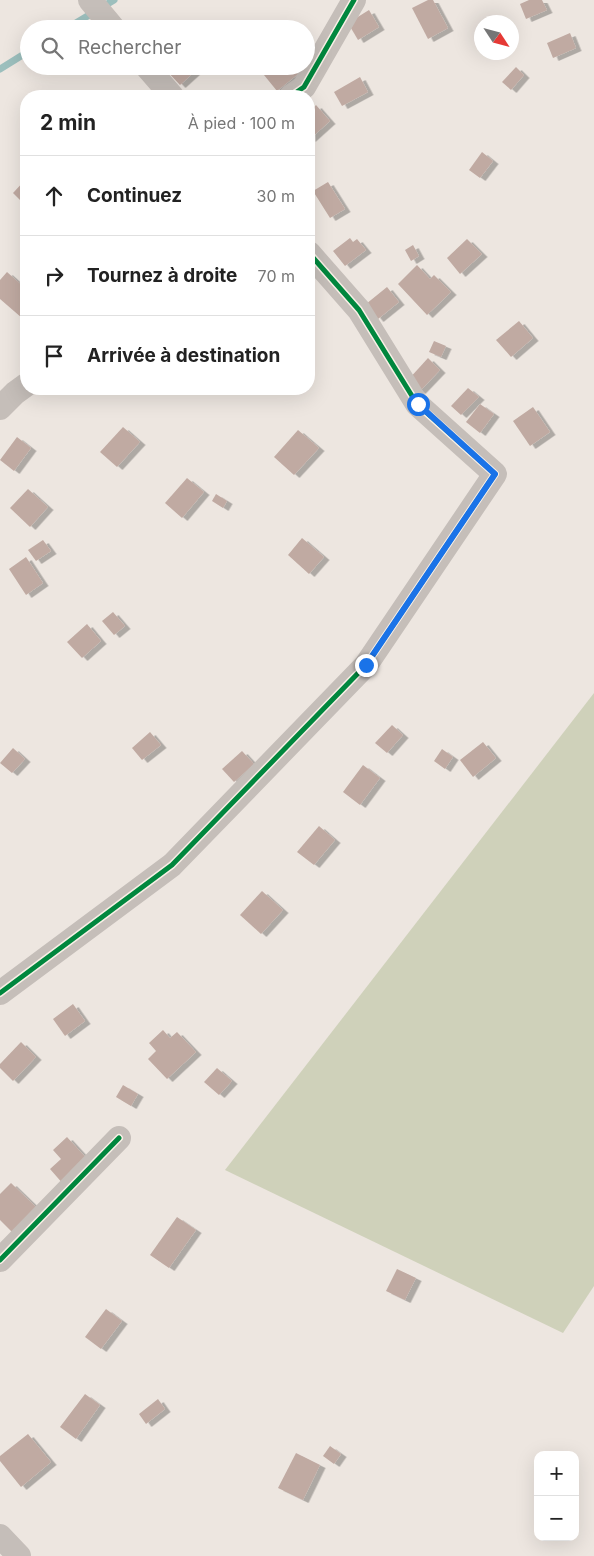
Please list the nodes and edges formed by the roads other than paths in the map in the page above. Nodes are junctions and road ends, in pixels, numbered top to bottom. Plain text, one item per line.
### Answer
1 (90, 0) edge
2 (354, 0) edge
3 (107, 20) edge
4 (315, 68) edge
5 (154, 75) edge
6 (311, 75) edge
7 (167, 90) edge
8 (300, 90) edge
9 (315, 260) edge
10 (20, 389) edge
11 (0, 408) edge
12 (0, 993) edge
13 (118, 1138) dead end
14 (0, 1260) edge
15 (0, 1536) edge
16 (19, 1556) edge

1 - 3 street
2 - 4 street
5 - 7 street
6 - 8 street
9 - 12 street
10 - 11 street
13 - 14 street
15 - 16 street

